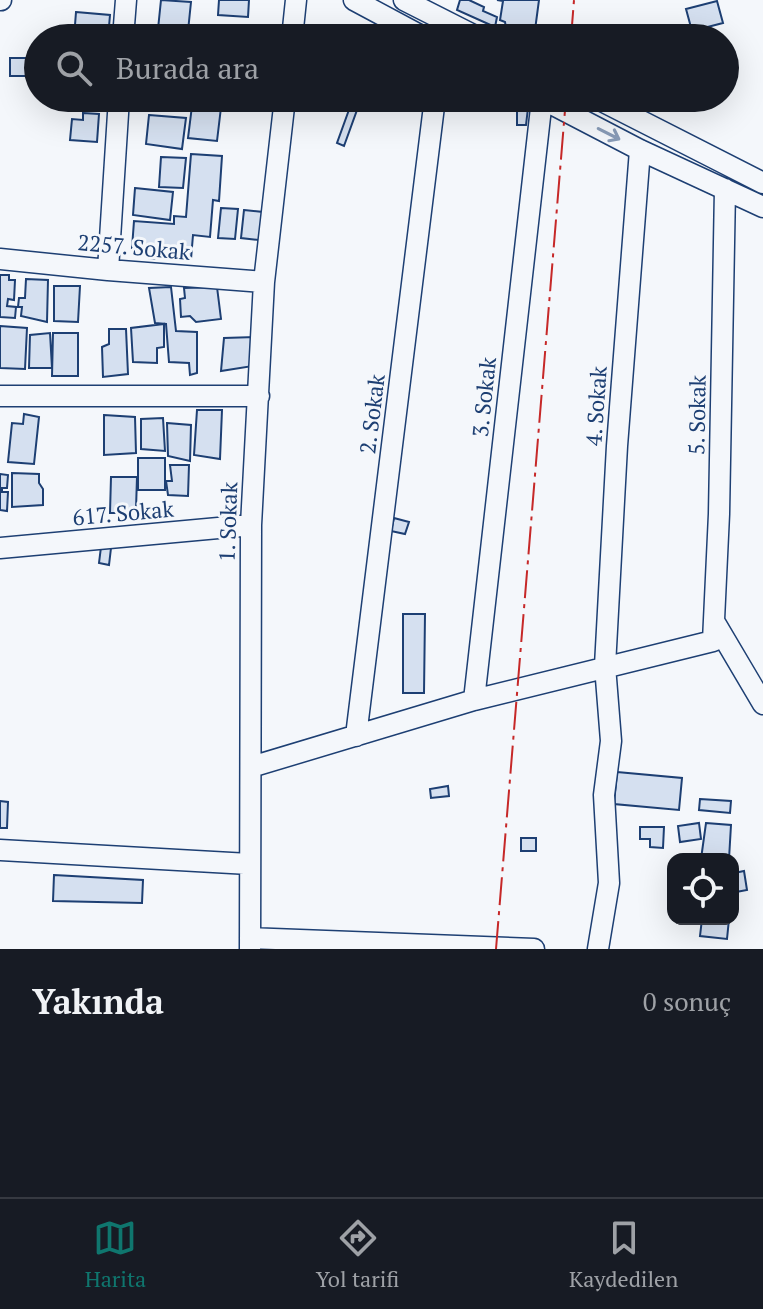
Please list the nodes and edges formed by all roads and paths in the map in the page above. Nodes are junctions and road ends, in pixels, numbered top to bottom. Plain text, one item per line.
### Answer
1 (126, 0) edge
2 (296, 0) edge
3 (354, 0) edge
4 (404, 0) edge
5 (124, 24) edge
6 (293, 24) edge
7 (399, 24) edge
8 (451, 24) edge
9 (118, 112) edge
10 (283, 112) edge
11 (433, 112) edge
12 (539, 112) edge
13 (568, 112) edge
14 (624, 112) edge
15 (640, 150) junction
16 (763, 183) edge
17 (725, 189) junction
18 (763, 207) edge
19 (0, 259) edge
20 (108, 270) junction
21 (264, 282) junction
22 (0, 396) edge
23 (259, 396) junction
24 (251, 525) junction
25 (0, 548) edge
26 (714, 631) junction
27 (605, 666) junction
28 (474, 700) junction
29 (763, 704) edge
30 (356, 736) junction
31 (251, 767) junction
32 (0, 850) edge
33 (249, 864) junction
34 (250, 944) edge
35 (422, 946) edge
36 (534, 949) edge
37 (598, 949) edge

1 - 5 street
2 - 6 street
3 - 7 street
4 - 8 street
9 - 20 street
10 - 21 street, 1. Sokak
11 - 30 street, 2. Sokak
12 - 28 street, 3. Sokak
13 -> 15 street
14 - 16 street
15 - 17 street
15 - 27 street, 4. Sokak
17 - 18 street
17 - 26 street, 5. Sokak
19 - 20 street, 2257. Sokak
20 - 21 street, 2257. Sokak
21 - 23 street, 1. Sokak
22 - 23 street
23 - 24 street, 1. Sokak
24 - 25 street, 617. Sokak
24 - 31 street, 1. Sokak
26 - 27 street
26 - 29 street
27 - 28 street
27 - 37 street, 4. Sokak
28 - 30 street
30 - 31 street
31 - 33 street, 1. Sokak
32 - 33 street
33 - 34 street, 1. Sokak
34 - 35 street
35 - 36 street

